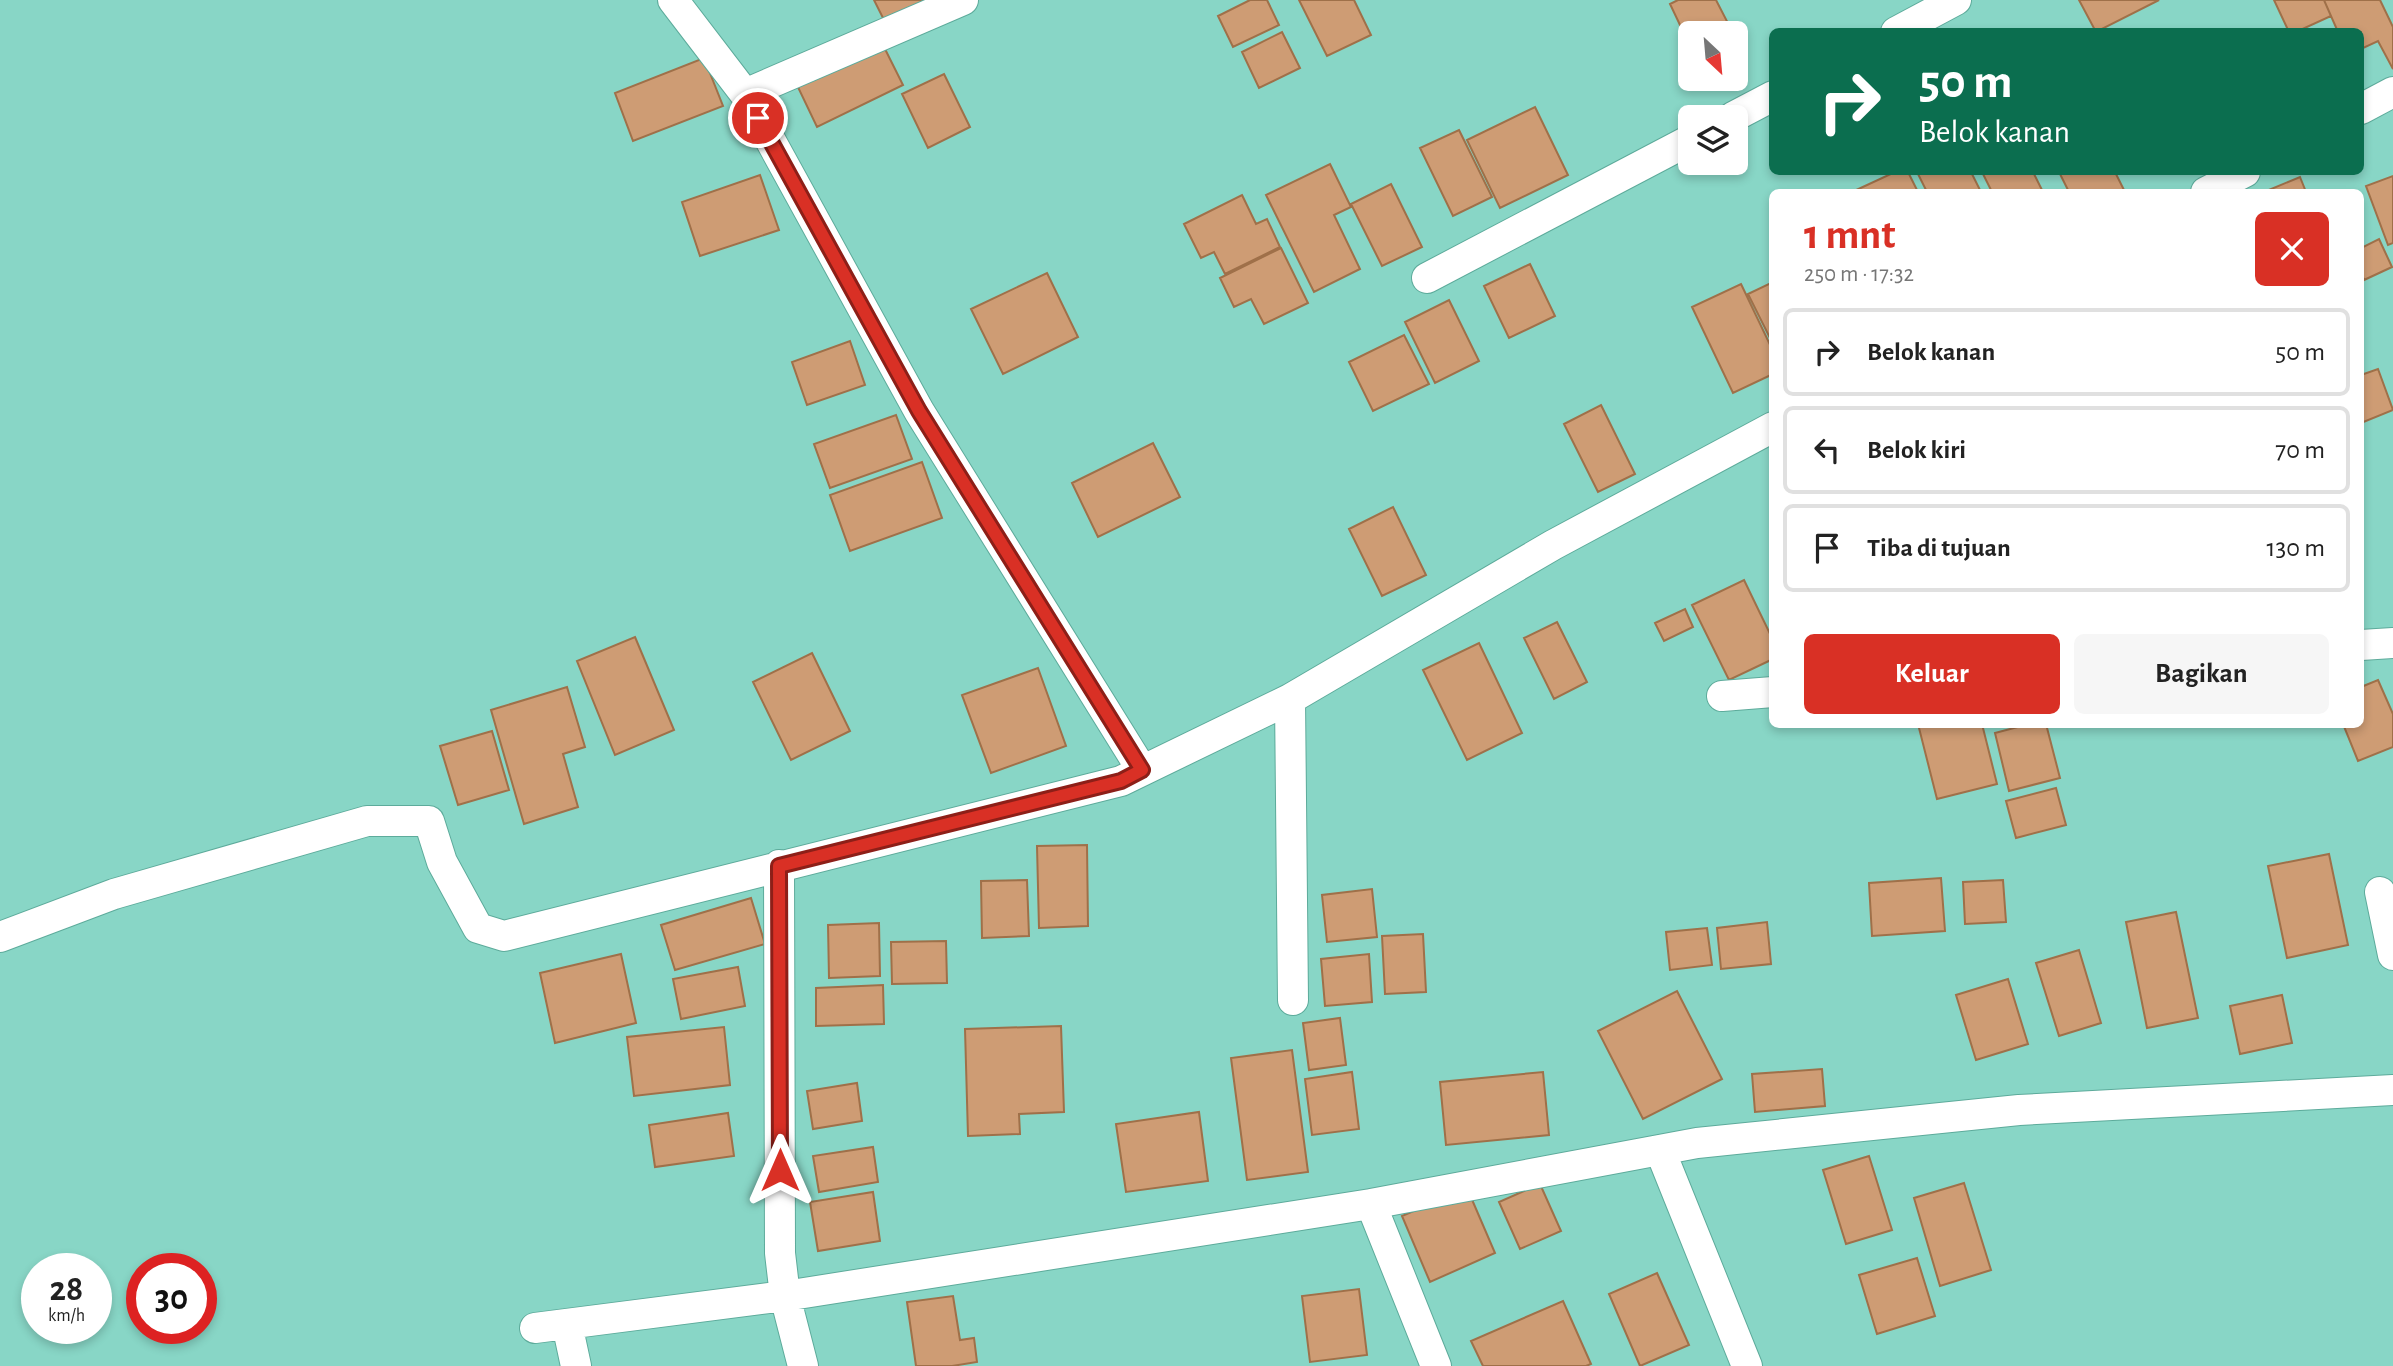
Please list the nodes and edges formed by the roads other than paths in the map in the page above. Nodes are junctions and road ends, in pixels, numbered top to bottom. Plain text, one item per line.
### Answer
1 (673, 0) edge
2 (963, 0) edge
3 (1956, 0) edge
4 (1904, 28) edge
5 (2393, 92) edge
6 (745, 94) junction
7 (1769, 98) edge
8 (2364, 107) edge
9 (1748, 109) edge
10 (1678, 145) edge
11 (2239, 175) edge
12 (2212, 189) edge
13 (1427, 278) dead end
14 (1769, 429) edge
15 (2393, 643) edge
16 (2364, 645) edge
17 (1769, 692) edge
18 (1722, 696) dead end
19 (1290, 699) junction
20 (1142, 770) junction
21 (779, 866) junction
22 (2380, 892) dead end
23 (0, 937) edge
24 (2393, 954) edge
25 (1293, 1000) dead end
26 (2393, 1090) edge
27 (1660, 1150) junction
28 (1371, 1204) junction
29 (785, 1296) junction
30 (567, 1324) junction
31 (535, 1328) dead end
32 (576, 1366) edge
33 (803, 1366) edge
34 (1436, 1366) edge
35 (1747, 1366) edge

1 - 6 street
2 - 6 street
3 - 4 street
5 - 8 street
6 - 20 street
7 - 9 street
10 - 13 street
11 - 12 street
14 - 19 street
15 - 16 street
17 - 18 street
19 - 20 street
19 - 25 street
20 - 21 street
21 - 23 street
21 - 29 street
22 - 24 street
26 - 27 street
27 - 28 street
27 - 35 street
28 - 29 street
28 - 34 street
29 - 30 street
29 - 33 street
30 - 31 street
30 - 32 street

